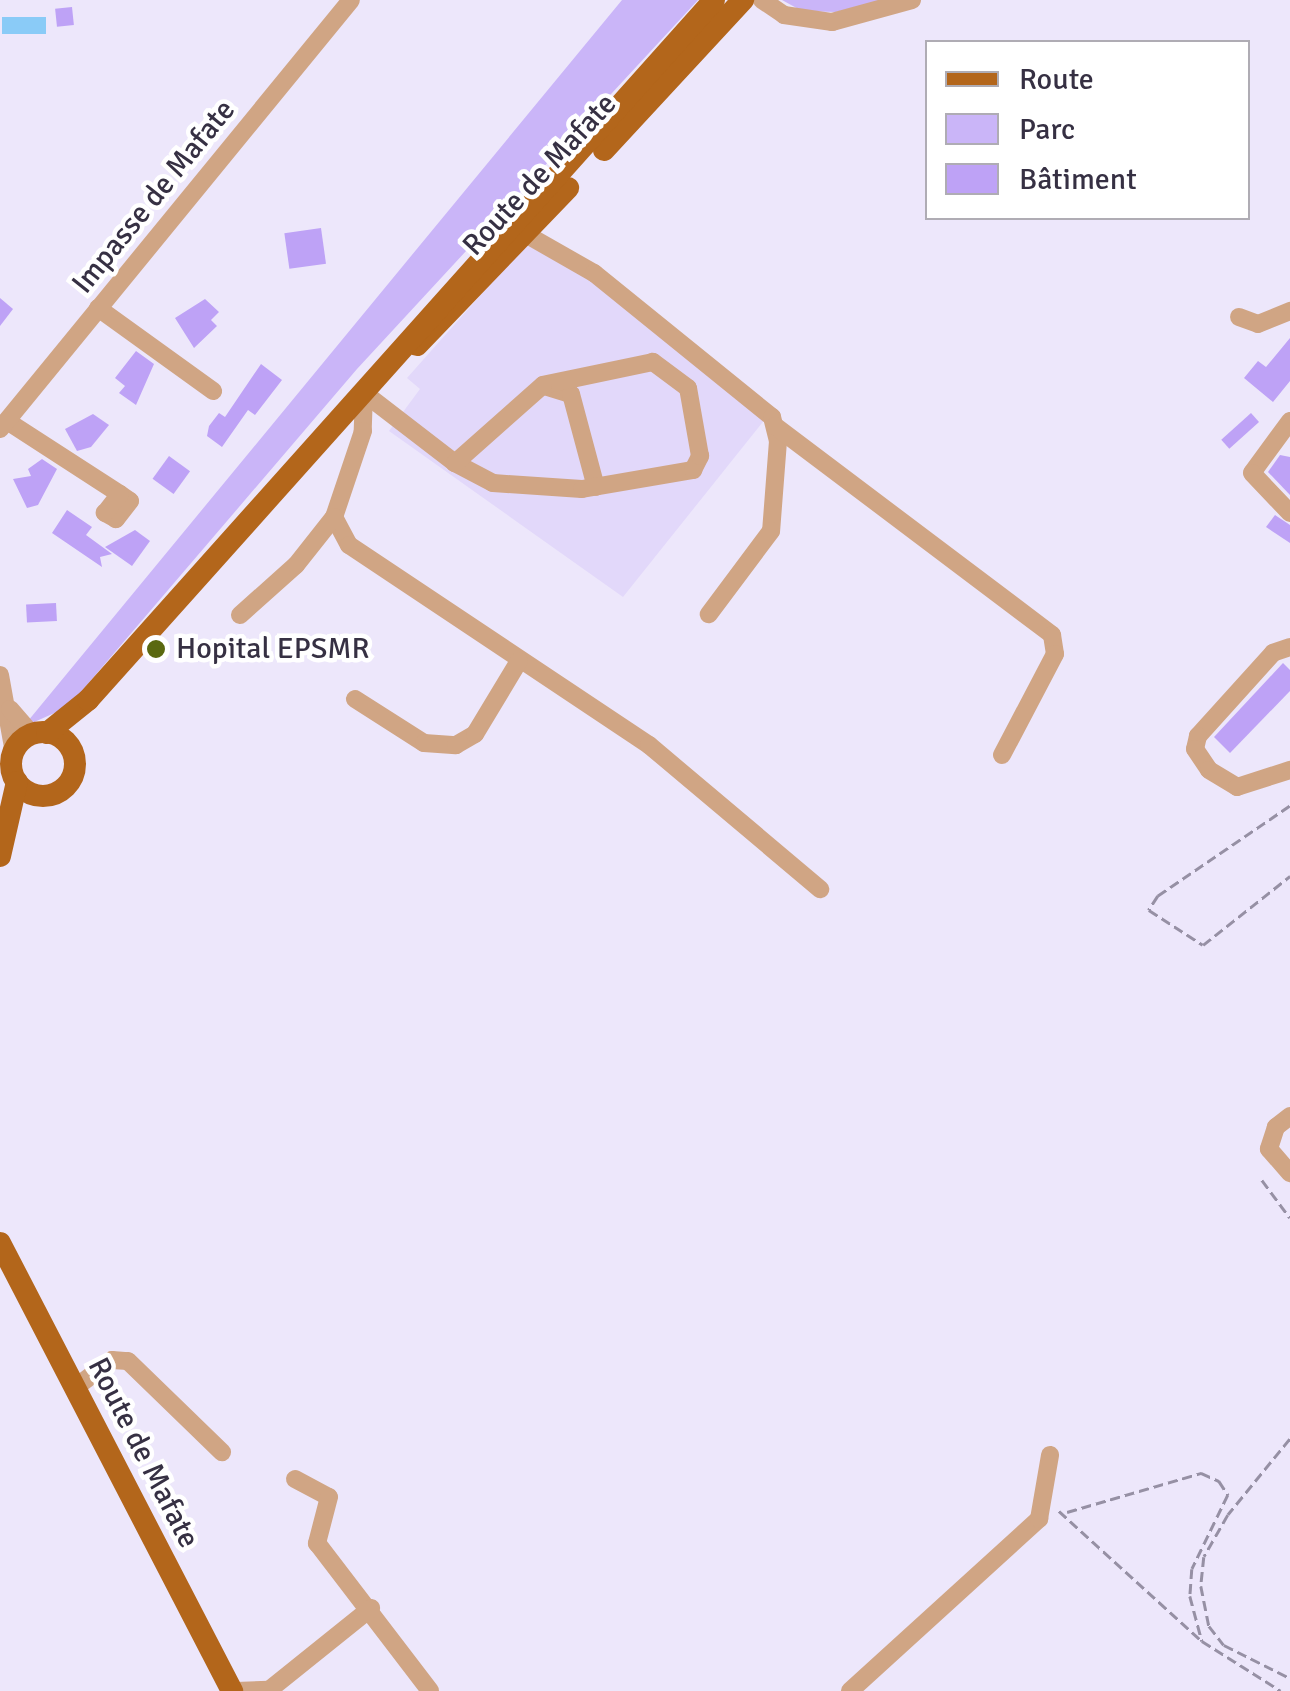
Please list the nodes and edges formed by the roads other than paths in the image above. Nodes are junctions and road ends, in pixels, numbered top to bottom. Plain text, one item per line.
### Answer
1 (351, 0) edge
2 (714, 0) edge
3 (743, 0) edge
4 (762, 0) edge
5 (912, 0) edge
6 (518, 230) junction
7 (98, 308) junction
8 (1290, 312) edge
9 (1239, 317) dead end
10 (543, 385) junction
11 (369, 388) junction
12 (213, 391) dead end
13 (1290, 421) edge
14 (4, 425) edge
15 (776, 426) junction
16 (454, 464) junction
17 (596, 487) junction
18 (120, 494) dead end
19 (1290, 513) edge
20 (334, 517) junction
21 (710, 614) dead end
22 (240, 615) dead end
23 (1290, 647) edge
24 (519, 661) junction
25 (0, 675) edge
26 (356, 699) dead end
27 (88, 700) junction
28 (7, 704) junction
29 (40, 733) junction
30 (14, 753) junction
31 (74, 754) junction
32 (1002, 754) dead end
33 (1290, 770) edge
34 (17, 782) junction
35 (49, 796) junction
36 (5, 845) edge
37 (820, 889) dead end
38 (1290, 1116) edge
39 (1290, 1173) edge
40 (0, 1243) edge
41 (76, 1387) junction
42 (222, 1452) dead end
43 (1050, 1455) dead end
44 (294, 1479) dead end
45 (372, 1608) junction
46 (234, 1691) edge
47 (430, 1691) edge
48 (850, 1691) edge

1 - 7 street, Impasse de Mafate
2 - 6 main road, Route de Mafate
3 - 6 main road, Route de Mafate
4 - 5 street
6 - 11 main road, Route de Mafate
6 - 15 street
7 - 12 street
7 - 14 street, Impasse de Mafate
8 - 9 street
10 - 16 street
10 - 17 street
10 - 17 street
11 - 16 street
11 - 20 street
11 - 27 main road, Route de Mafate
13 - 19 street
14 - 18 street
15 - 21 street
15 - 32 street
16 - 17 street
20 - 22 street
20 - 24 street
23 - 33 street
24 - 26 street
24 - 37 street
25 - 28 street
27 - 29 main road, Route de Mafate
27 - 31 main road, Route de Mafate
28 - 29 street
28 - 30 street
29 - 30 main road
29 - 31 main road
30 - 34 main road
31 - 35 main road
34 - 35 main road
34 - 36 main road
35 - 36 main road
38 - 39 street
40 - 41 main road, Route de Mafate
41 - 42 street
41 - 46 main road, Route de Mafate
43 - 48 street
44 - 45 street
45 - 46 street
45 - 47 street

